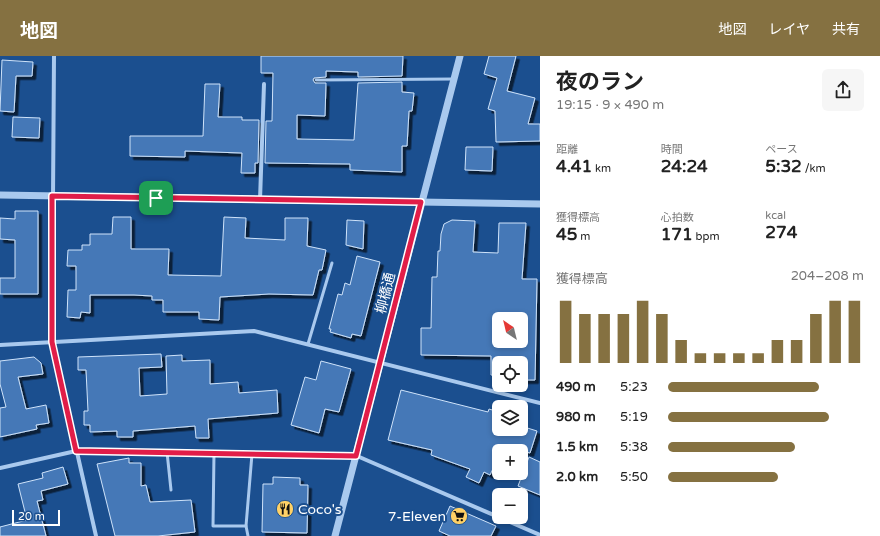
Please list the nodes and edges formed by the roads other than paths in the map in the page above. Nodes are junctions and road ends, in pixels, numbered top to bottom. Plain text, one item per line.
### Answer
1 (54, 56) edge
2 (460, 56) edge
3 (454, 79) junction
4 (316, 80) dead end
5 (264, 84) dead end
6 (0, 195) edge
7 (52, 196) junction
8 (260, 200) junction
9 (421, 202) junction
10 (540, 204) edge
11 (332, 263) dead end
12 (52, 342) junction
13 (308, 344) junction
14 (0, 345) edge
15 (381, 362) junction
16 (540, 403) edge
17 (76, 451) junction
18 (167, 452) junction
19 (214, 453) junction
20 (252, 454) junction
21 (356, 456) junction
22 (0, 468) edge
23 (171, 490) dead end
24 (246, 526) junction
25 (540, 535) edge
26 (96, 536) edge
27 (248, 536) edge
28 (335, 536) edge

1 - 7 street
2 - 3 street, 柳橋通
3 - 4 lane
3 - 9 street, 柳橋通
5 - 8 street
6 - 7 street
7 - 8 street
7 - 12 street
8 - 9 street
9 - 10 street
9 - 15 street, 柳橋通
11 - 13 lane
12 - 13 street
12 - 14 street
12 - 17 street
13 - 15 street
15 - 16 street
15 - 21 street, 柳橋通
17 - 18 street
17 - 22 street
17 - 26 street
18 - 19 street
18 - 23 lane
19 - 20 street
19 - 24 lane
20 - 21 street
20 - 24 lane
21 - 25 street
21 - 28 street, 柳橋通
24 - 27 lane

